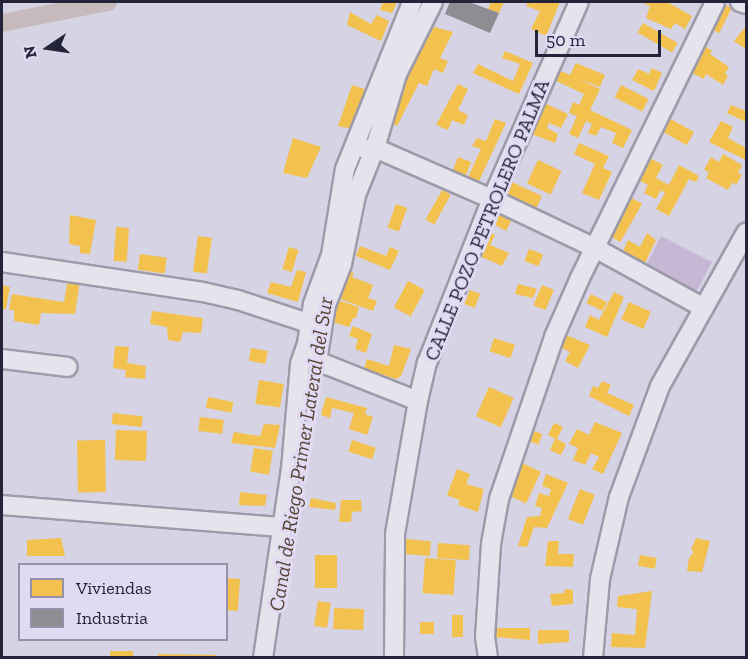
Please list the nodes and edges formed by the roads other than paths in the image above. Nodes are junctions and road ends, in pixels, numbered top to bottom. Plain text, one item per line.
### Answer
1 (433, 2) edge
2 (579, 2) edge
3 (715, 2) edge
4 (740, 2) edge
5 (412, 4) edge
6 (747, 4) edge
7 (375, 148) junction
8 (354, 150) junction
9 (492, 200) junction
10 (747, 233) edge
11 (595, 248) junction
12 (2, 262) edge
13 (704, 308) junction
14 (311, 324) junction
15 (2, 359) edge
16 (68, 367) dead end
17 (418, 401) junction
18 (2, 505) edge
19 (281, 527) junction
20 (263, 657) edge
21 (394, 657) edge
22 (488, 657) edge
23 (593, 657) edge

1 - 7 street
2 - 9 street, CALLE POZO PETROLERO PALMA
3 - 11 street
4 - 6 street
5 - 8 street
7 - 8 street
7 - 9 street
7 - 17 street
8 - 14 street
9 - 11 street
9 - 17 street, CALLE POZO PETROLERO PALMA
10 - 13 street
11 - 13 street
11 - 22 street
12 - 14 street
13 - 23 street
14 - 19 street
15 - 16 street
17 - 21 street, CALLE POZO PETROLERO PALMA
18 - 19 street
19 - 20 street

